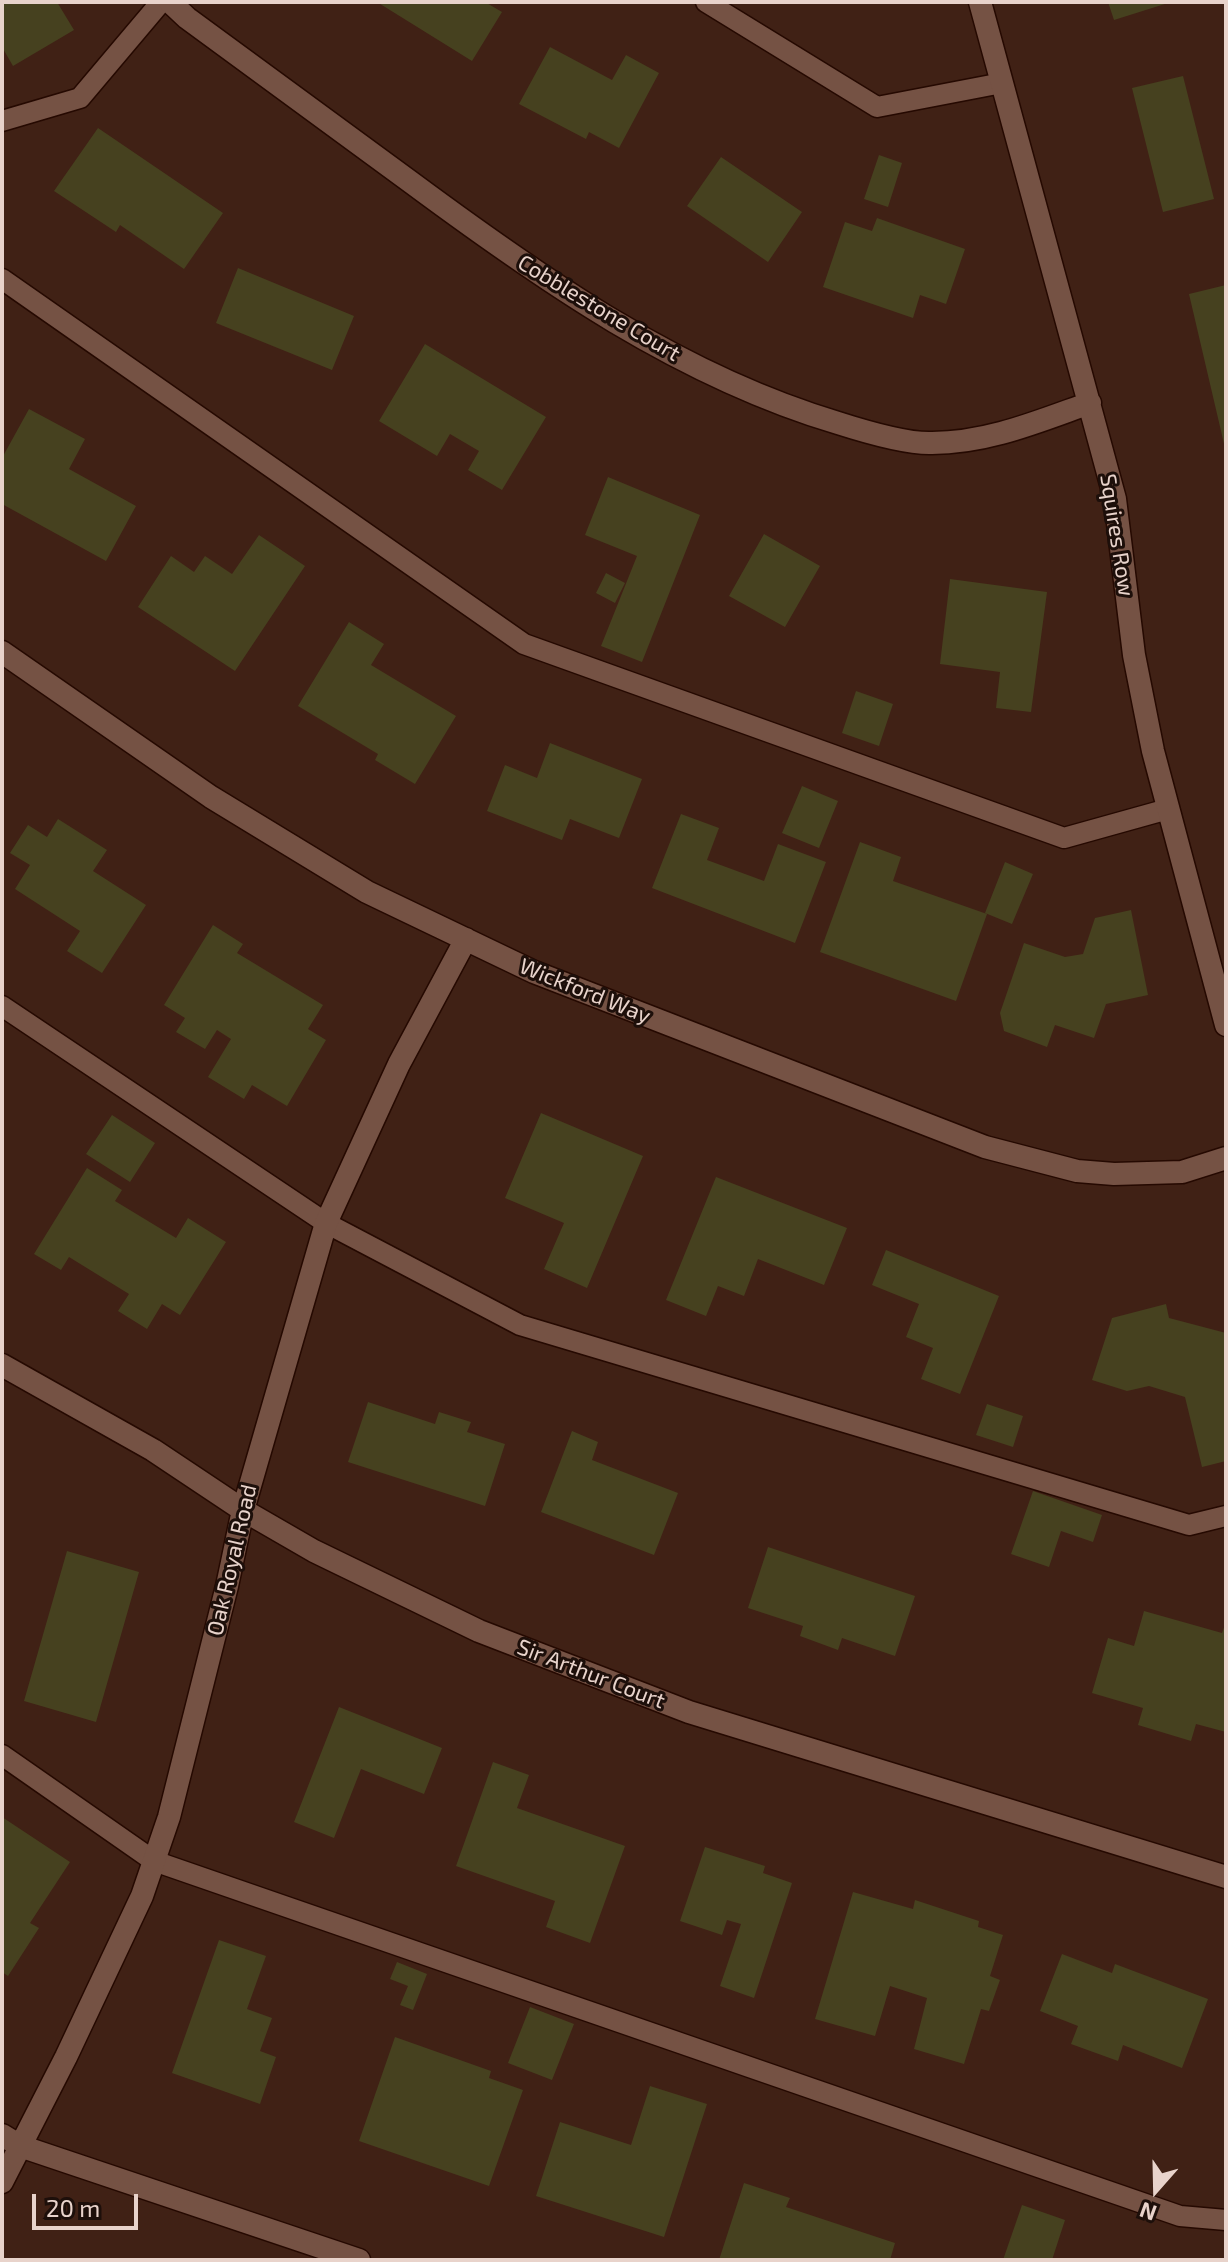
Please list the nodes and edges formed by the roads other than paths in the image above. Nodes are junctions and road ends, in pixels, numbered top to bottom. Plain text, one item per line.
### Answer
1 (161, 2) edge
2 (170, 2) edge
3 (706, 2) edge
4 (980, 2) edge
5 (1002, 83) junction
6 (2, 121) edge
7 (2, 279) edge
8 (1090, 403) junction
9 (2, 652) edge
10 (1168, 809) junction
11 (466, 939) junction
12 (2, 1006) edge
13 (1226, 1025) edge
14 (1226, 1158) edge
15 (326, 1223) junction
16 (2, 1365) edge
17 (243, 1510) junction
18 (1226, 1516) edge
19 (2, 1755) edge
20 (154, 1861) junction
21 (1226, 1877) edge
22 (11, 2140) edge
23 (2, 2182) edge
24 (1226, 2220) edge
25 (359, 2260) edge

1 - 6 lane
2 - 8 street, Cobblestone Court
3 - 5 lane
4 - 5 street, Squires Row
5 - 8 street, Squires Row
7 - 10 lane
8 - 10 street, Squires Row
9 - 11 street, Wickford Way
10 - 13 street, Squires Row
11 - 14 street, Wickford Way
11 - 15 street, Oak Royal Road
12 - 15 lane
15 - 17 street, Oak Royal Road
15 - 18 lane
16 - 17 street, Sir Arthur Court
17 - 20 street, Oak Royal Road
17 - 21 street, Sir Arthur Court
19 - 20 lane
20 - 22 street, Oak Royal Road
20 - 24 lane
22 - 23 street, Oak Royal Road
22 - 25 street

